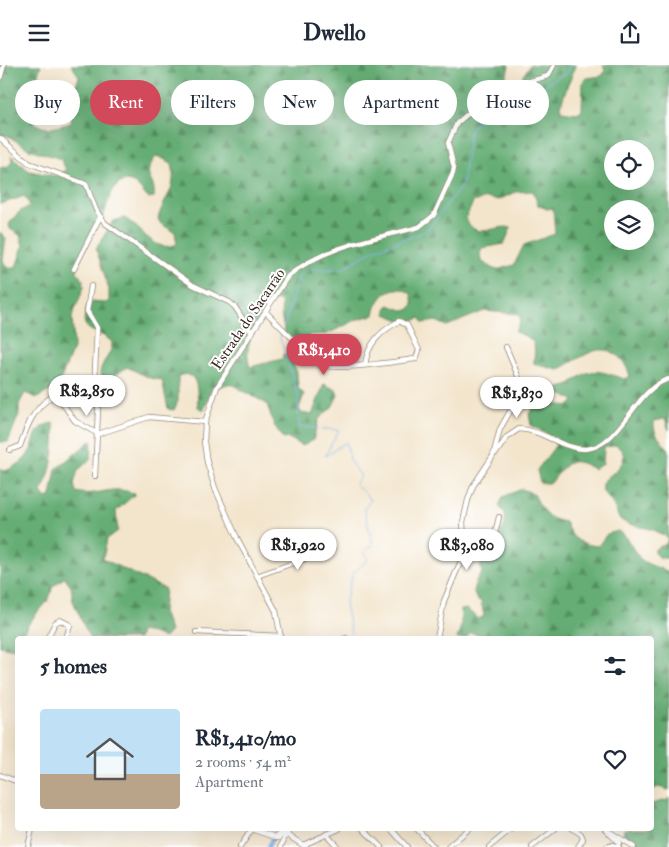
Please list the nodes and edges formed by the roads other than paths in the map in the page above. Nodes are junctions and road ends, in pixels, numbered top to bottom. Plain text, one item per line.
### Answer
1 (4, 65) edge
2 (554, 65) edge
3 (0, 79) edge
4 (0, 139) edge
5 (100, 217) junction
6 (74, 269) dead end
7 (91, 286) dead end
8 (266, 312) junction
9 (252, 333) junction
10 (506, 347) dead end
11 (365, 365) junction
12 (669, 379) edge
13 (205, 422) junction
14 (98, 434) junction
15 (10, 450) dead end
16 (493, 456) junction
17 (96, 476) dead end
18 (499, 517) dead end
19 (332, 549) dead end
20 (465, 551) junction
21 (257, 575) junction
22 (196, 631) dead end
23 (49, 636) edge
24 (67, 636) edge
25 (267, 636) edge
26 (281, 636) edge
27 (438, 636) edge
28 (0, 775) edge
29 (15, 781) edge
30 (32, 831) edge
31 (251, 831) edge
32 (257, 831) edge
33 (280, 831) edge
34 (290, 831) edge
35 (333, 831) edge
36 (365, 831) edge
37 (392, 831) edge
38 (422, 831) edge
39 (467, 831) edge
40 (509, 831) edge
41 (552, 831) edge
42 (576, 831) edge
43 (608, 831) edge
44 (286, 834) junction
45 (326, 834) junction
46 (273, 837) junction
47 (620, 844) edge
48 (305, 846) edge
49 (28, 847) edge
50 (240, 847) edge
51 (281, 847) edge
52 (338, 847) edge
53 (381, 847) edge
54 (407, 847) edge
55 (434, 847) edge
56 (448, 847) edge
57 (489, 847) edge
58 (532, 847) edge
59 (578, 847) edge
60 (606, 847) edge
61 (634, 847) edge

1 - 3 street
2 - 8 street, Estrada do Sacarrão
4 - 5 street
5 - 6 street
5 - 9 street
7 - 14 street
8 - 9 street, Estrada do Sacarrão
8 - 11 street
9 - 13 street, Estrada do Sacarrão
10 - 16 street
11 - 11 street
12 - 16 street
13 - 14 street
13 - 21 street, Estrada do Sacarrão
14 - 15 street
14 - 17 street
16 - 20 street
18 - 20 street
19 - 21 street
20 - 27 street
21 - 26 street, Estrada do Sacarrão
22 - 25 street
23 - 24 street
28 - 29 street
30 - 49 street
31 - 50 street
32 - 46 street
33 - 46 street
34 - 44 street
35 - 45 street
36 - 53 street
37 - 54 street
38 - 55 street
39 - 56 street
40 - 57 street
41 - 58 street
42 - 59 street
43 - 47 street
44 - 46 street
44 - 48 street
44 - 51 street
45 - 48 street
45 - 52 street
47 - 60 street
47 - 61 street

